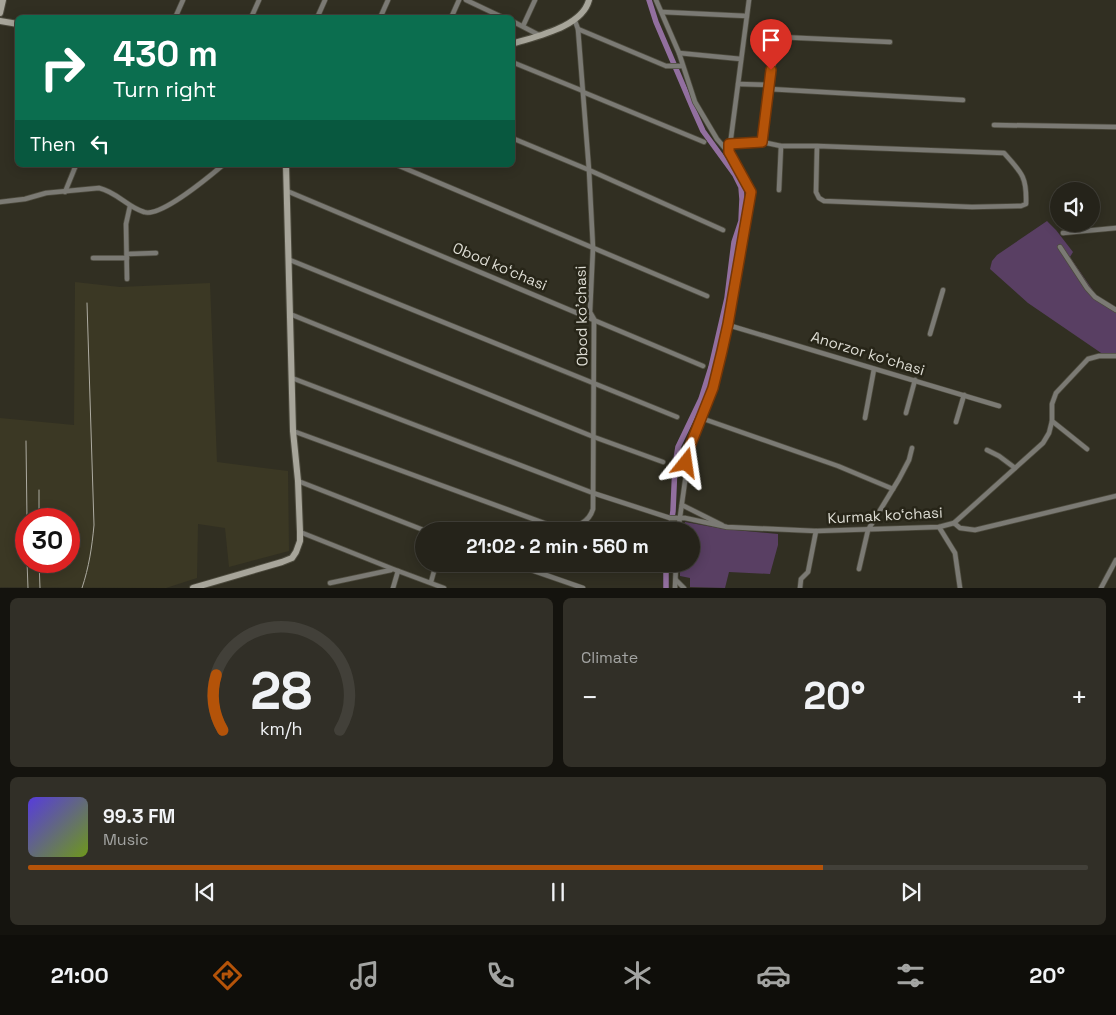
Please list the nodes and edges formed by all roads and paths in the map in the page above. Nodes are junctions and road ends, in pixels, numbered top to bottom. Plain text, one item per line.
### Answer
1 (3, 0) edge
2 (182, 0) edge
3 (259, 0) edge
4 (325, 0) edge
5 (388, 0) edge
6 (459, 0) edge
7 (466, 0) edge
8 (535, 0) edge
9 (590, 0) edge
10 (656, 0) edge
11 (750, 0) edge
12 (662, 12) junction
13 (0, 13) edge
14 (176, 15) edge
15 (252, 15) edge
16 (318, 15) edge
17 (381, 15) edge
18 (452, 15) edge
19 (498, 15) edge
20 (747, 16) junction
21 (0, 21) edge
22 (575, 21) junction
23 (515, 23) edge
24 (15, 24) edge
25 (523, 26) junction
26 (578, 29) junction
27 (539, 35) junction
28 (890, 42) dead end
29 (515, 43) edge
30 (679, 53) junction
31 (741, 60) junction
32 (515, 63) edge
33 (683, 66) junction
34 (738, 84) junction
35 (769, 87) junction
36 (583, 92) junction
37 (963, 100) dead end
38 (994, 125) dead end
39 (1116, 126) edge
40 (515, 139) edge
41 (704, 142) dead end
42 (762, 142) junction
43 (729, 144) junction
44 (781, 146) junction
45 (817, 146) junction
46 (729, 152) junction
47 (75, 167) edge
48 (220, 167) edge
49 (286, 167) edge
50 (402, 167) edge
51 (589, 170) junction
52 (779, 190) dead end
53 (287, 191) junction
54 (65, 192) junction
55 (0, 202) edge
56 (130, 206) junction
57 (1116, 228) edge
58 (723, 230) dead end
59 (1063, 233) dead end
60 (1060, 247) dead end
61 (593, 248) junction
62 (156, 253) dead end
63 (127, 256) junction
64 (93, 258) dead end
65 (290, 260) junction
66 (127, 279) dead end
67 (943, 290) dead end
68 (707, 296) dead end
69 (1116, 310) edge
70 (290, 314) junction
71 (594, 319) junction
72 (728, 324) junction
73 (930, 334) dead end
74 (1116, 356) edge
75 (703, 366) dead end
76 (874, 369) junction
77 (292, 378) junction
78 (915, 380) junction
79 (594, 383) junction
80 (964, 396) junction
81 (999, 406) dead end
82 (906, 414) dead end
83 (677, 417) dead end
84 (701, 418) junction
85 (864, 418) dead end
86 (1052, 421) junction
87 (956, 422) dead end
88 (293, 432) junction
89 (594, 437) junction
90 (912, 448) dead end
91 (1087, 449) dead end
92 (987, 450) dead end
93 (663, 462) dead end
94 (1015, 468) junction
95 (298, 481) junction
96 (893, 489) junction
97 (593, 493) junction
98 (1116, 496) edge
99 (682, 505) junction
100 (675, 519) junction
101 (540, 522) edge
102 (584, 522) edge
103 (676, 522) edge
104 (954, 523) junction
105 (415, 527) edge
106 (727, 527) junction
107 (939, 527) junction
108 (816, 530) junction
109 (868, 530) junction
110 (300, 532) junction
111 (1116, 560) edge
112 (859, 569) dead end
113 (393, 570) junction
114 (398, 571) junction
115 (433, 572) edge
116 (537, 572) edge
117 (676, 572) edge
118 (676, 580) junction
119 (430, 582) junction
120 (330, 583) dead end
121 (436, 586) edge
122 (193, 588) edge
123 (393, 588) edge
124 (444, 588) edge
125 (583, 588) edge
126 (675, 588) edge
127 (684, 588) edge
128 (800, 588) edge
129 (960, 588) edge
130 (1101, 588) edge

1 - 13 street
2 - 14 street
3 - 15 street
4 - 16 street
5 - 17 street
6 - 18 street
7 - 19 street
8 - 25 street
9 - 22 street
10 - 12 street
11 - 20 street
12 - 20 street
12 - 30 street
20 - 31 street
21 - 24 street
22 - 26 street, Obod ko'chasi
22 - 27 street
23 - 25 street
25 - 27 street
26 - 33 street
26 - 36 street, Obod ko'chasi
27 - 29 street
28 - 35 street
30 - 31 street
30 - 33 street
31 - 34 street
32 - 36 street
33 - 46 street
34 - 35 street
34 - 43 street
35 - 37 street
35 - 42 street
36 - 41 street
36 - 51 street, Obod ko'chasi
38 - 39 street
40 - 51 street
42 - 43 street
42 - 44 street
43 - 46 street
44 - 45 street
44 - 52 street
45 - 45 street
46 - 72 street
47 - 54 street
48 - 56 street
49 - 53 street
50 - 61 street
51 - 58 street
51 - 61 street, Obod ko'chasi
53 - 65 street
53 - 71 street, Obod koʻchasi
54 - 55 street
54 - 56 street
56 - 63 street
57 - 59 street
60 - 69 street
61 - 68 street
61 - 71 street, Obod ko'chasi
62 - 63 street
63 - 64 street
63 - 66 street
65 - 70 street
65 - 79 street
67 - 73 street
70 - 77 street
70 - 89 street
71 - 75 street, Obod koʻchasi
71 - 79 street, Obod ko'chasi
72 - 76 street, Anorzor koʻchasi
72 - 84 street
74 - 86 street
76 - 78 street, Anorzor koʻchasi
76 - 85 street
77 - 88 street
77 - 97 street
78 - 80 street, Anorzor koʻchasi
78 - 82 street
79 - 83 street
79 - 89 street, Obod ko'chasi
80 - 81 street, Anorzor koʻchasi
80 - 87 street
84 - 96 street
84 - 99 street
86 - 91 street
86 - 94 street
88 - 95 street
88 - 101 street
89 - 93 street
89 - 97 street, Obod ko'chasi
90 - 96 street
92 - 94 street
94 - 104 street
95 - 105 street
95 - 110 street
96 - 109 street
97 - 100 street
97 - 102 street, Obod ko'chasi
98 - 104 street, Kurmak koʻchasi
99 - 100 street
99 - 106 street
100 - 103 street
100 - 106 street, Kurmak koʻchasi
104 - 107 street, Kurmak koʻchasi
106 - 108 street, Kurmak koʻchasi
107 - 109 street, Kurmak koʻchasi
107 - 129 street
108 - 109 street, Kurmak koʻchasi
108 - 128 street
109 - 112 street
110 - 113 street
110 - 122 street
111 - 130 street
113 - 114 street
113 - 120 street
114 - 119 street
114 - 123 street
115 - 119 street
116 - 125 street
117 - 118 street
118 - 126 street
118 - 127 street
119 - 121 street
121 - 124 street

